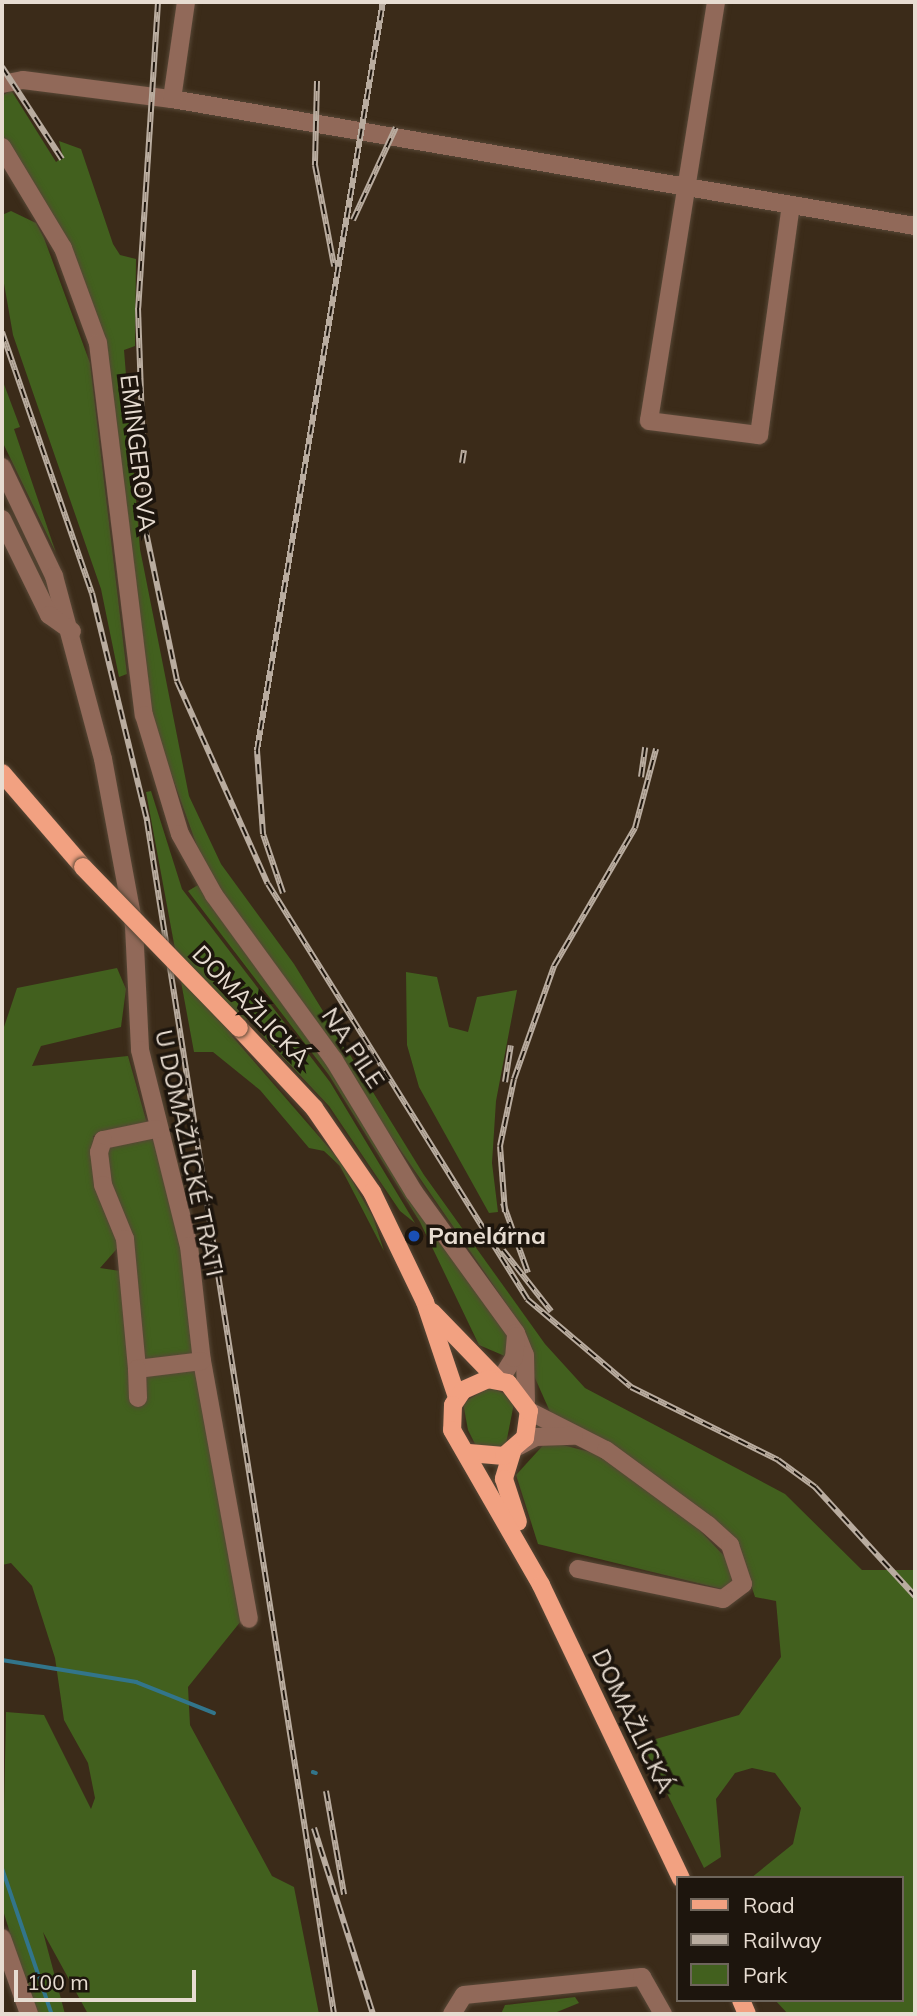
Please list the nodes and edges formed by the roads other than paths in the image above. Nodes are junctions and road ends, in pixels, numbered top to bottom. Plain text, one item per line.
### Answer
1 (186, 2) edge
2 (716, 2) edge
3 (2, 84) edge
4 (172, 99) junction
5 (2, 147) edge
6 (686, 187) junction
7 (791, 205) junction
8 (915, 226) edge
9 (2, 467) edge
10 (2, 519) edge
11 (72, 631) junction
12 (2, 773) edge
13 (160, 785) joint
14 (156, 1129) junction
15 (425, 1302) junction
16 (516, 1333) junction
17 (202, 1361) junction
18 (137, 1369) junction
19 (498, 1380) junction
20 (457, 1397) junction
21 (138, 1398) dead end
22 (528, 1407) junction
23 (578, 1436) junction
24 (516, 1449) junction
25 (470, 1453) junction
26 (578, 1569) dead end
27 (541, 1585) junction
28 (249, 1619) dead end
29 (680, 1876) edge
30 (2, 1938) edge
31 (29, 2014) edge
32 (452, 2014) edge
33 (663, 2014) edge

1 - 4 street
2 - 6 street
3 - 4 street
4 - 6 street
5 - 13 street, EMINGEROVA
6 - 7 street
6 - 7 street
7 - 8 street
9 - 11 street, U DOMAŽLICKÉ TRATI
10 - 11 street
11 - 14 street, U DOMAŽLICKÉ TRATI
12 - 15 main road, DOMAŽLICKÁ, bridge
13 - 16 street, NA PILE
14 - 17 street, U DOMAŽLICKÉ TRATI
14 - 18 street
15 - 19 main road, DOMAŽLICKÁ
15 - 20 main road, DOMAŽLICKÁ
16 - 19 street
16 - 22 street
17 - 18 street
17 - 28 street, U DOMAŽLICKÉ TRATI
18 - 21 street
19 - 20 main road
19 - 22 main road, DOMAŽLICKÁ
20 - 25 main road, DOMAŽLICKÁ
22 - 23 street
22 - 24 main road, DOMAŽLICKÁ
23 - 24 street
23 - 26 street
24 - 25 main road
24 - 27 main road, DOMAŽLICKÁ
25 - 27 main road, DOMAŽLICKÁ
27 - 29 main road, DOMAŽLICKÁ
30 - 31 street
32 - 33 street

